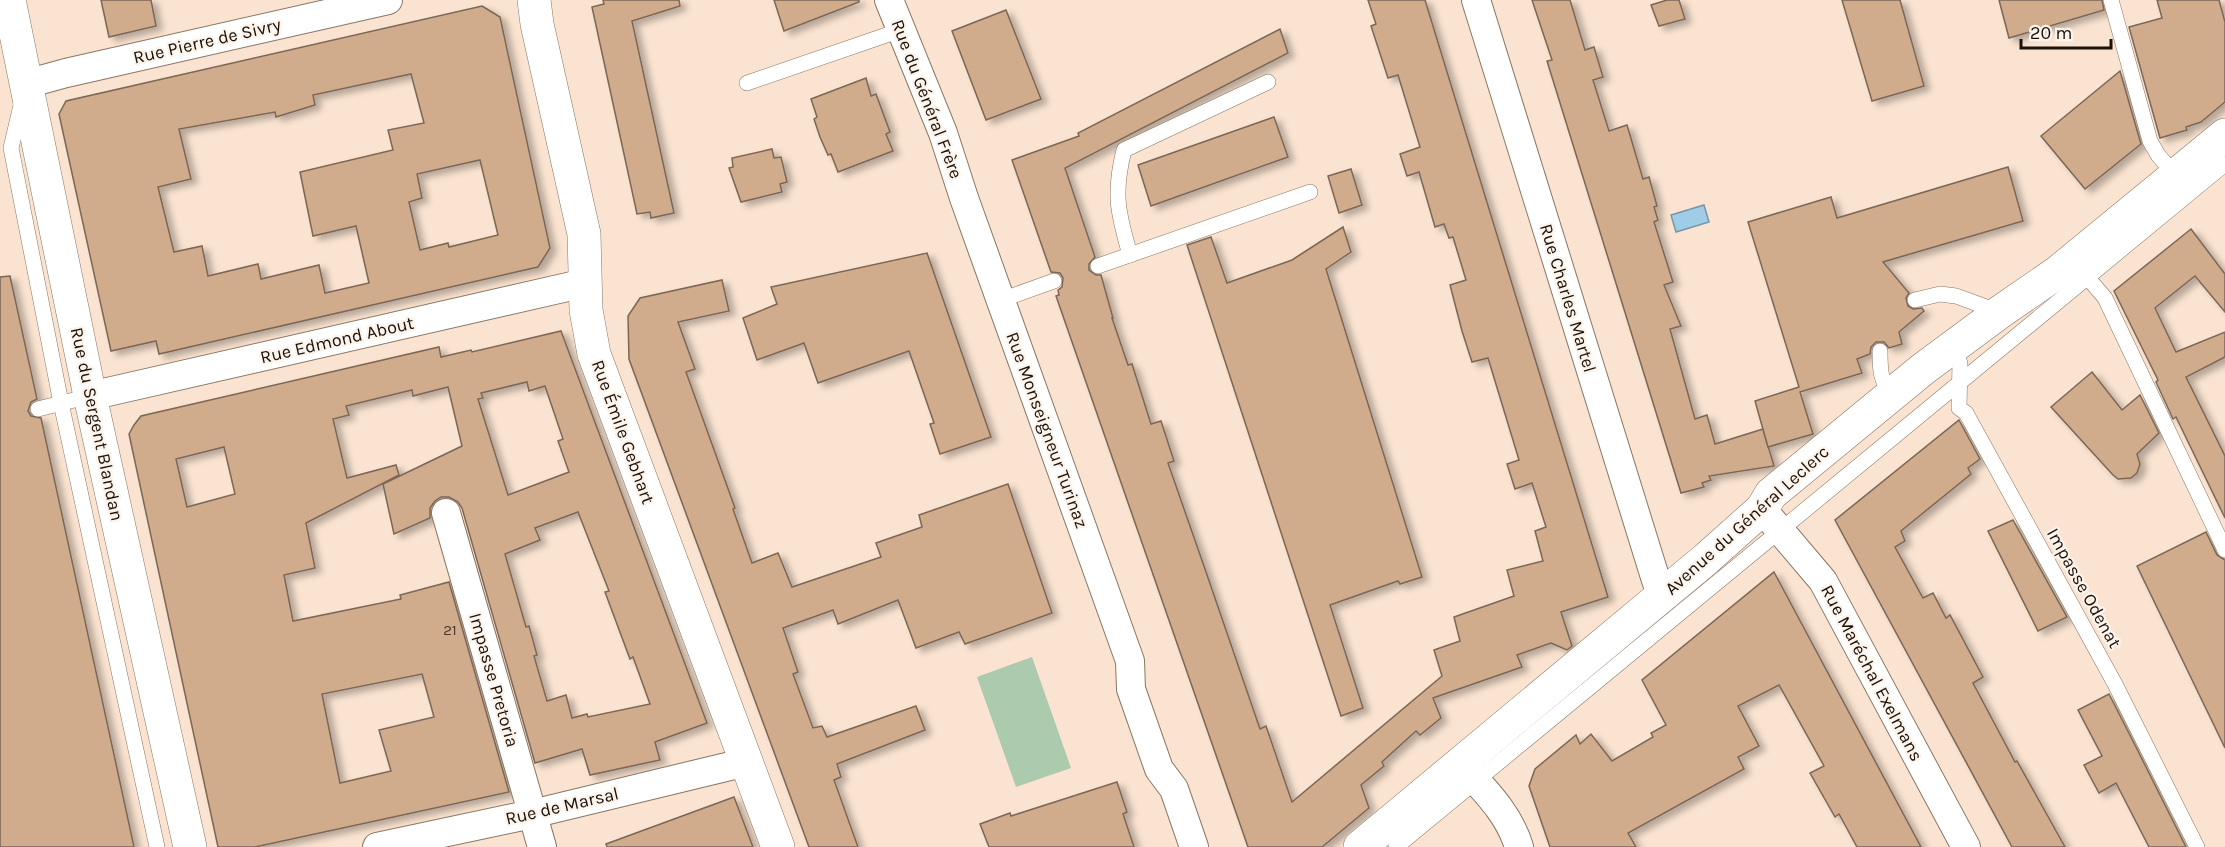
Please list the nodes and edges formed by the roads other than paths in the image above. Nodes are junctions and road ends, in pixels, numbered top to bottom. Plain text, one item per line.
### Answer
1 (9, 0) edge
2 (388, 0) edge
3 (534, 0) edge
4 (1476, 0) edge
5 (2111, 0) edge
6 (899, 10) edge
7 (1268, 82) dead end
8 (747, 83) dead end
9 (13, 86) edge
10 (2225, 135) edge
11 (2225, 164) edge
12 (2183, 184) junction
13 (1310, 192) dead end
14 (964, 198) joint
15 (1130, 255) junction
16 (1098, 266) dead end
17 (2079, 268) junction
18 (1054, 281) dead end
19 (585, 283) junction
20 (1001, 300) junction
21 (1915, 300) dead end
22 (2000, 312) junction
23 (1948, 349) junction
24 (1880, 351) dead end
25 (1961, 381) junction
26 (1892, 394) junction
27 (75, 400) junction
28 (38, 409) dead end
29 (446, 513) dead end
30 (1770, 520) junction
31 (2225, 550) edge
32 (1672, 604) junction
33 (747, 762) junction
34 (1468, 772) junction
35 (532, 814) junction
36 (157, 847) edge
37 (190, 847) edge
38 (376, 847) edge
39 (542, 847) edge
40 (778, 847) edge
41 (1194, 847) edge
42 (1360, 847) edge
43 (1396, 847) edge
44 (1519, 847) edge
45 (1966, 847) edge
46 (2197, 847) edge

1 - 9 street, Rue du Sergent Blandan
2 - 9 street, Rue Pierre de Sivry
3 - 19 street, Rue Émile Gebhart
4 - 32 street, Rue Charles Martel
5 - 12 lane
6 - 8 lane
6 - 14 street, Rue du Général Frère
7 - 15 lane
9 - 27 street, Rue du Sergent Blandan
10 - 12 street, Avenue du Général Leclerc
11 - 12 lane
12 - 17 street, Avenue du Général Leclerc
13 - 15 lane
14 - 20 street, Rue Monseigneur Turinaz
15 - 16 lane
17 - 22 street, Avenue du Général Leclerc
17 - 25 lane
17 - 31 lane
18 - 20 lane
19 - 27 street, Rue Edmond About
19 - 33 street, Rue Émile Gebhart
20 - 41 street, Rue Monseigneur Turinaz
21 - 22 lane
22 - 23 street, Avenue du Général Leclerc
23 - 25 lane, Impasse Odenat
23 - 26 street, Avenue du Général Leclerc
24 - 26 lane
25 - 30 lane
25 - 46 lane, Impasse Odenat
26 - 30 street, Avenue du Général Leclerc
27 - 28 lane
27 - 36 lane
27 - 37 street, Rue du Sergent Blandan
29 - 35 street, Impasse Pretoria
30 - 32 street, Avenue du Général Leclerc
30 - 45 street, Rue Maréchal Exelmans
32 - 34 street, Avenue du Général Leclerc
33 - 35 street, Rue de Marsal
33 - 40 street, Rue Émile Gebhart
34 - 42 street, Avenue du Général Leclerc
34 - 43 lane
34 - 44 street
35 - 38 street, Rue de Marsal
35 - 39 street, Impasse Pretoria

